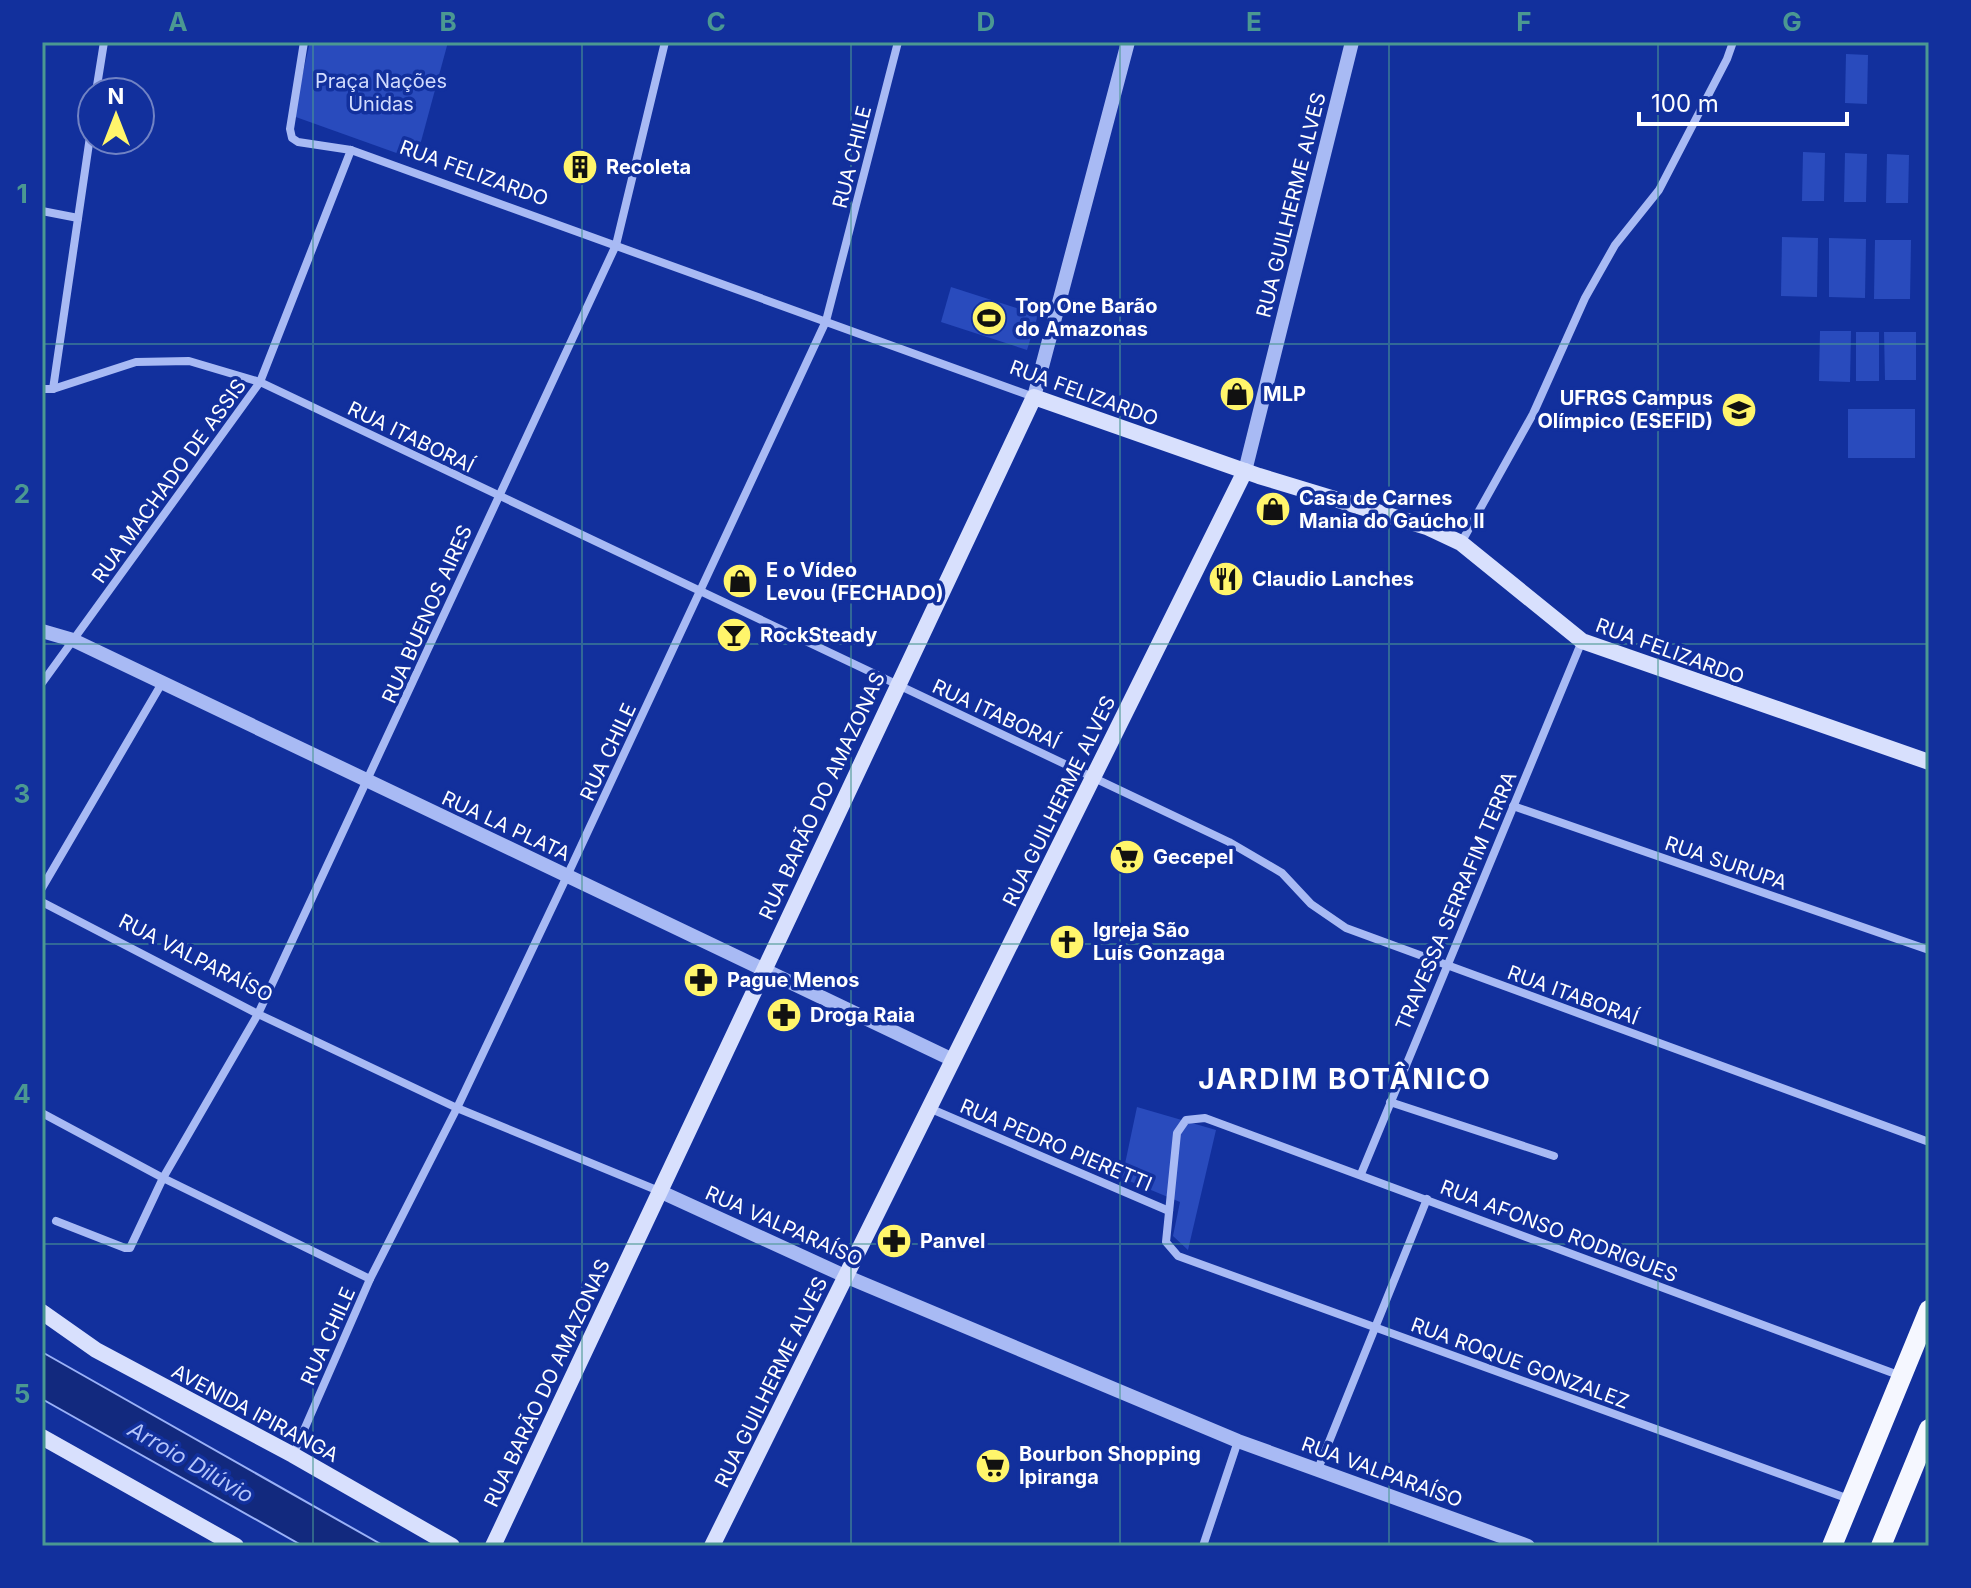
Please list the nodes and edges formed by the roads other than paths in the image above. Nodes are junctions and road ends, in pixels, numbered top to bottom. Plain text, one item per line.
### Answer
1 (104, 42) edge
2 (304, 42) edge
3 (665, 42) edge
4 (898, 42) edge
5 (1128, 42) edge
6 (1352, 42) edge
7 (1733, 42) edge
8 (99, 76) edge
9 (351, 150) junction
10 (87, 156) edge
11 (42, 211) edge
12 (78, 218) junction
13 (616, 245) junction
14 (826, 321) junction
15 (260, 382) junction
16 (42, 389) edge
17 (53, 389) junction
18 (1034, 397) junction
19 (1245, 471) junction
20 (498, 497) junction
21 (1461, 543) junction
22 (700, 593) junction
23 (42, 631) edge
24 (73, 640) junction
25 (1582, 641) junction
26 (42, 683) edge
27 (162, 683) junction
28 (896, 684) junction
29 (1929, 762) edge
30 (1093, 777) junction
31 (368, 783) junction
32 (1513, 806) junction
33 (567, 876) junction
34 (42, 888) edge
35 (42, 902) edge
36 (1929, 950) edge
37 (1446, 965) junction
38 (762, 970) junction
39 (258, 1014) junction
40 (953, 1060) junction
41 (1390, 1102) junction
42 (457, 1108) junction
43 (929, 1108) junction
44 (42, 1113) edge
45 (1929, 1142) edge
46 (1554, 1156) dead end
47 (1361, 1174) junction
48 (163, 1178) junction
49 (659, 1191) junction
50 (1427, 1199) junction
51 (1169, 1211) junction
52 (56, 1221) dead end
53 (845, 1276) junction
54 (370, 1279) junction
55 (1929, 1310) edge
56 (42, 1312) edge
57 (1374, 1327) junction
58 (1902, 1376) junction
59 (1929, 1429) edge
60 (42, 1437) edge
61 (1238, 1441) junction
62 (293, 1455) junction
63 (1318, 1469) junction
64 (1850, 1500) junction
65 (236, 1546) edge
66 (452, 1546) edge
67 (493, 1546) edge
68 (712, 1546) edge
69 (1203, 1546) edge
70 (1528, 1546) edge
71 (1832, 1546) edge
72 (1881, 1546) edge

1 - 8 street
2 - 9 street, RUA FELIZARDO
3 - 13 street, RUA BUENOS AIRES
4 - 14 street, RUA CHILE
5 - 18 street, RUA BARÃO DO AMAZONAS
6 - 19 street, RUA GUILHERME ALVES
7 - 21 street
9 - 13 street, RUA FELIZARDO
9 - 15 street, RUA MACHADO DE ASSIS
10 - 12 street
11 - 12 street
12 - 17 street
13 - 14 street, RUA FELIZARDO
13 - 20 street, RUA BUENOS AIRES
14 - 18 street, RUA FELIZARDO
14 - 22 street, RUA CHILE
15 - 17 street, RUA ITABORAÍ
15 - 20 street, RUA ITABORAÍ
15 - 24 street, RUA MACHADO DE ASSIS
16 - 17 street, RUA ITABORAÍ
18 - 19 main road, RUA FELIZARDO
18 - 28 main road, RUA BARÃO DO AMAZONAS
19 - 21 main road, RUA FELIZARDO
19 - 30 main road, RUA GUILHERME ALVES
20 - 22 street, RUA ITABORAÍ
20 - 31 street, RUA BUENOS AIRES
21 - 25 main road, RUA FELIZARDO
22 - 28 street, RUA ITABORAÍ
22 - 33 street, RUA CHILE
23 - 24 street, RUA LA PLATA
24 - 26 street, RUA MACHADO DE ASSIS
24 - 27 street, RUA LA PLATA
25 - 29 main road, RUA FELIZARDO
25 - 32 street, TRAVESSA SERRAFIM TERRA
27 - 31 street, RUA LA PLATA
27 - 34 street
28 - 30 street, RUA ITABORAÍ
28 - 38 main road, RUA BARÃO DO AMAZONAS
30 - 37 street, RUA ITABORAÍ
30 - 40 main road, RUA GUILHERME ALVES
31 - 33 street, RUA LA PLATA
31 - 39 street, RUA BUENOS AIRES
32 - 36 street, RUA SURUPA
32 - 37 street, TRAVESSA SERRAFIM TERRA
33 - 38 street, RUA LA PLATA
33 - 42 street, RUA CHILE
35 - 39 street, RUA VALPARAÍSO
37 - 41 street, TRAVESSA SERRAFIM TERRA
37 - 45 street, RUA ITABORAÍ
38 - 40 street, RUA LA PLATA
38 - 49 main road, RUA BARÃO DO AMAZONAS
39 - 42 street, RUA VALPARAÍSO
39 - 48 street, RUA BUENOS AIRES
40 - 43 main road, RUA GUILHERME ALVES
41 - 46 street
41 - 47 street, TRAVESSA SERRAFIM TERRA
42 - 49 street, RUA VALPARAÍSO
42 - 54 street, RUA CHILE
43 - 51 street, RUA PEDRO PIERETTI
43 - 53 main road, RUA GUILHERME ALVES
44 - 48 street
47 - 50 street, RUA AFONSO RODRIGUES
47 - 51 street, RUA AFONSO RODRIGUES
48 - 52 street, RUA BUENOS AIRES
48 - 54 street
49 - 53 street, RUA VALPARAÍSO
49 - 67 main road, RUA BARÃO DO AMAZONAS
50 - 57 street
50 - 58 street, RUA AFONSO RODRIGUES
51 - 57 street, RUA ROQUE GONZALEZ
53 - 61 street, RUA VALPARAÍSO
53 - 68 main road, RUA GUILHERME ALVES
54 - 62 street, RUA CHILE
55 - 58 main road
56 - 62 main road, AVENIDA IPIRANGA
57 - 63 street
57 - 64 street, RUA ROQUE GONZALEZ
58 - 64 main road
59 - 72 main road
60 - 65 main road
61 - 63 street, RUA VALPARAÍSO
61 - 69 street
62 - 66 main road, AVENIDA IPIRANGA
63 - 70 street, RUA VALPARAÍSO
64 - 71 main road

